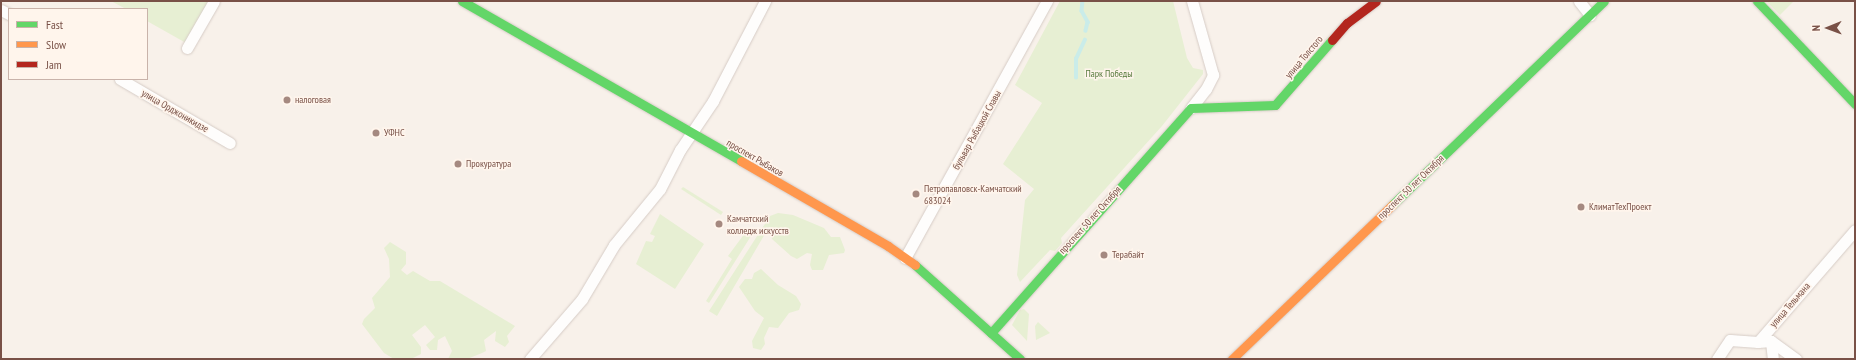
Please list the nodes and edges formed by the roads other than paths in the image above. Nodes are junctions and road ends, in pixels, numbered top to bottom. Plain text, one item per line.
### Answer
1 (214, 1) edge
2 (462, 1) edge
3 (765, 1) edge
4 (1047, 1) edge
5 (1192, 1) edge
6 (1376, 1) edge
7 (1579, 1) edge
8 (1604, 1) edge
9 (1757, 1) edge
10 (1590, 15) junction
11 (187, 48) dead end
12 (122, 80) edge
13 (1855, 104) edge
14 (1190, 108) junction
15 (692, 133) junction
16 (230, 143) dead end
17 (1855, 230) edge
18 (905, 258) junction
19 (991, 333) junction
20 (1771, 341) junction
21 (1758, 342) junction
22 (530, 359) edge
23 (1020, 359) edge
24 (1232, 359) edge
25 (1717, 359) edge
26 (1773, 359) edge
27 (1796, 359) edge

1 - 11 street
2 - 15 main road, проспект Рыбаков
3 - 15 street
4 - 18 street, бульвар Рыбацкой Славы
5 - 14 street, проспект 50 лет Октября
6 - 14 main road, улица Толстого
7 - 10 street
8 - 10 main road, проспект 50 лет Октября
9 - 13 main road
10 - 24 main road, проспект 50 лет Октября
12 - 16 street, улица Орджоникидзе
14 - 19 main road, проспект 50 лет Октября
15 - 18 main road, проспект Рыбаков
15 - 22 street
17 - 21 street, улица Тельмана
18 - 19 main road, проспект Рыбаков
19 - 23 main road, проспект Рыбаков
20 - 21 street
20 - 26 street
20 - 27 street
21 - 25 street

